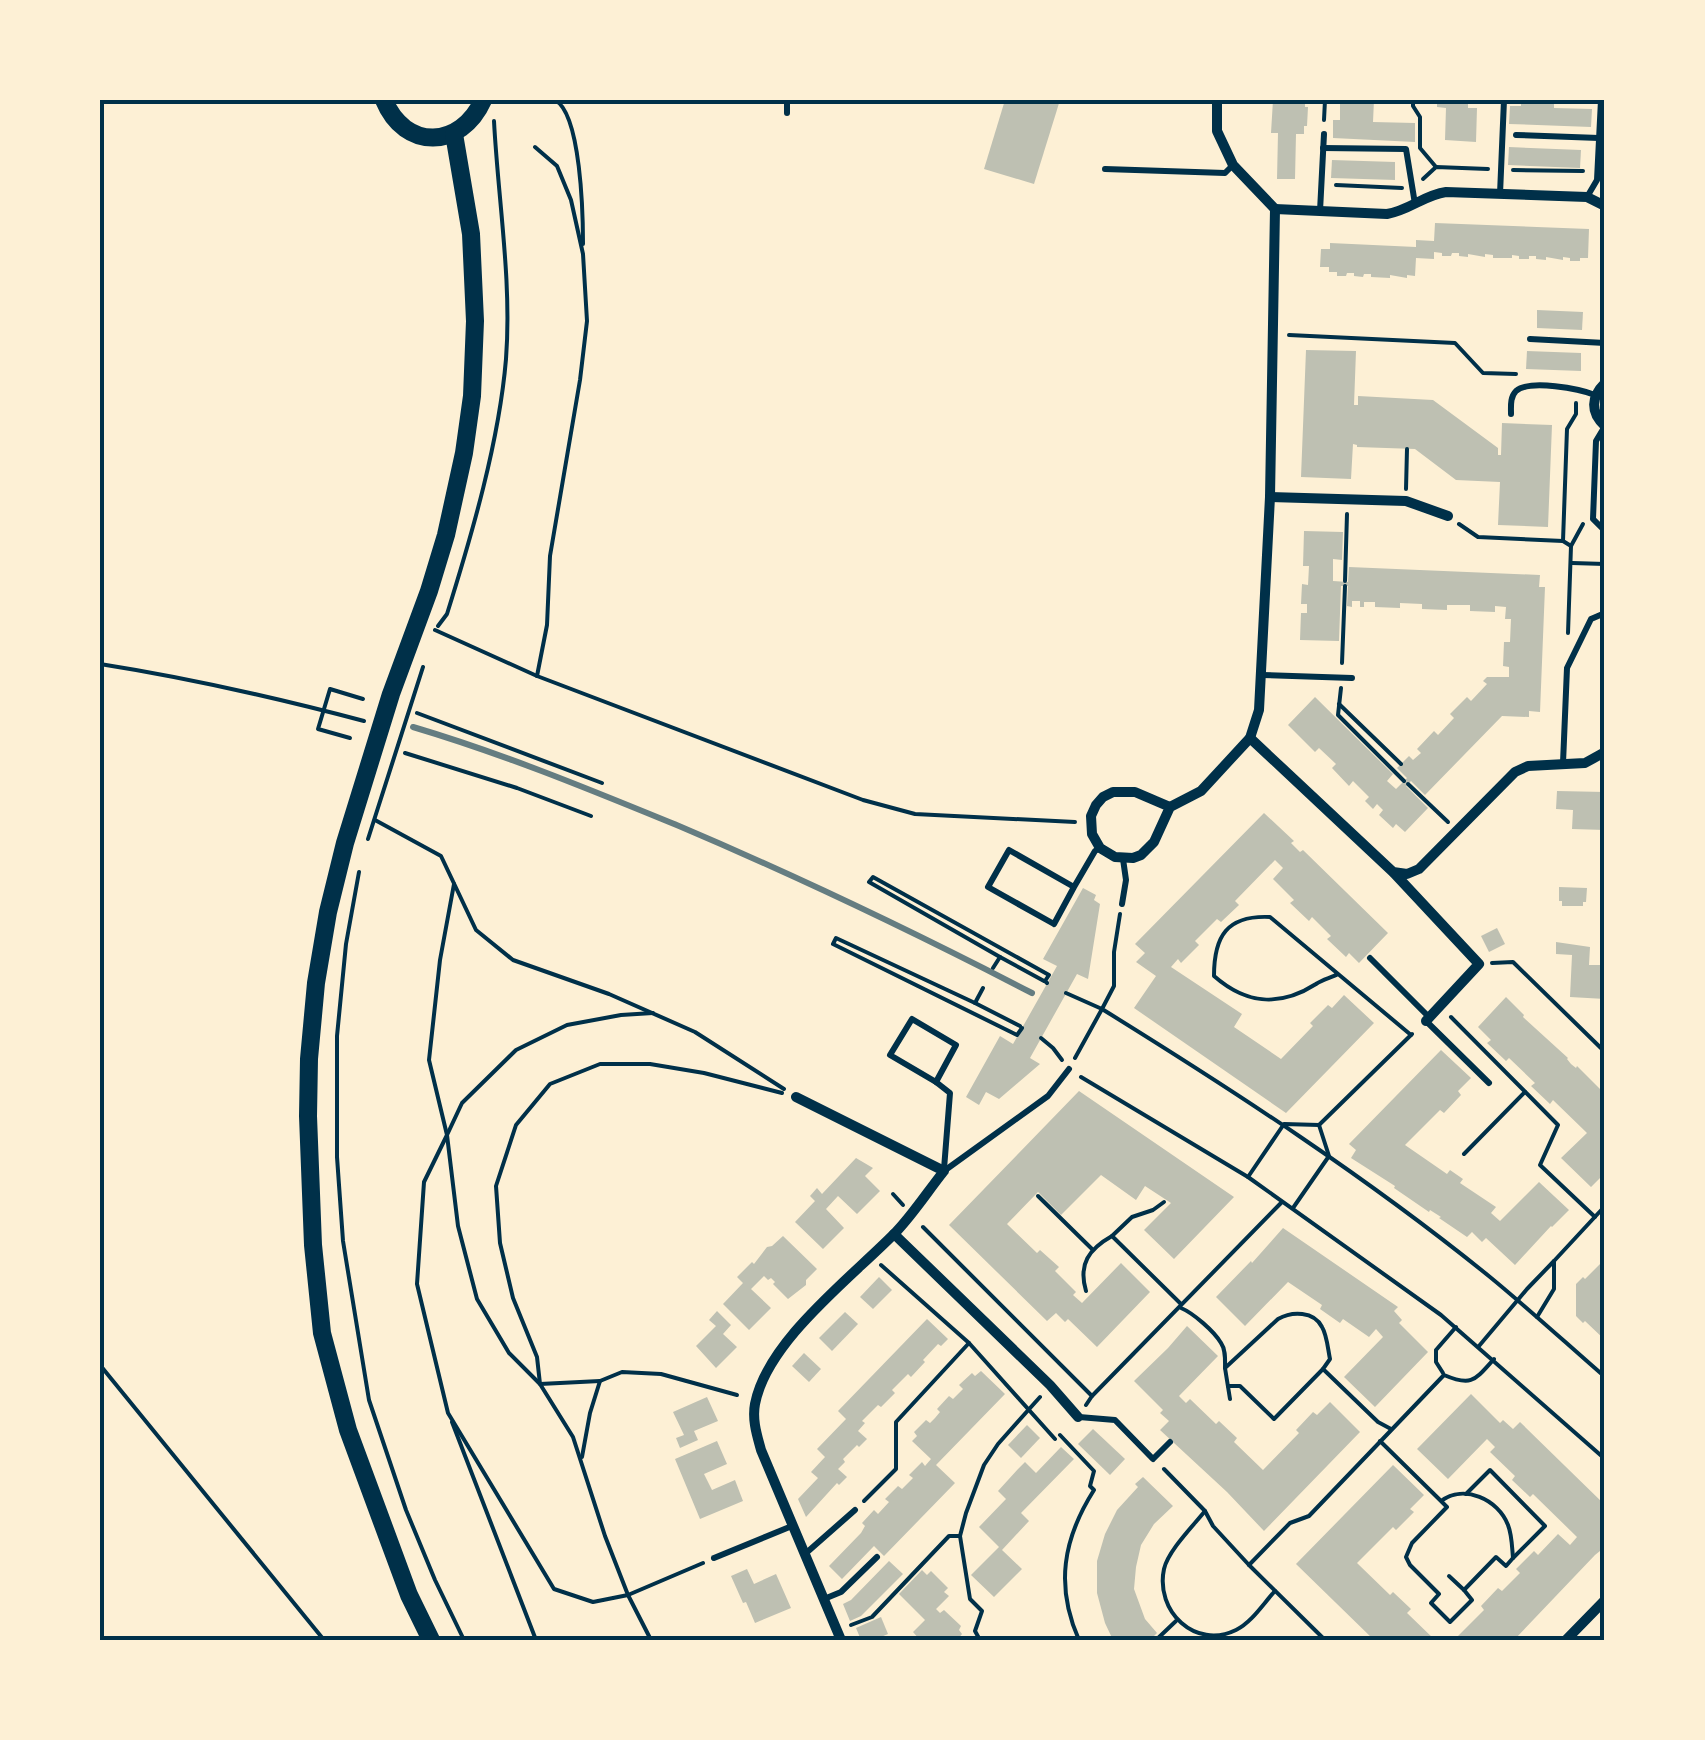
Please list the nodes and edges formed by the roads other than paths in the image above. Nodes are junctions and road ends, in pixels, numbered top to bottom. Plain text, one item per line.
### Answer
1 (384, 100) edge
2 (484, 100) edge
3 (787, 100) edge
4 (1217, 100) edge
5 (1504, 100) edge
6 (1601, 100) edge
7 (787, 113) dead end
8 (454, 134) junction
9 (1324, 134) road end
10 (1516, 135) dead end
11 (1600, 138) junction
12 (1323, 148) junction
13 (1233, 165) junction
14 (1105, 169) dead end
15 (1602, 172) edge
16 (1500, 194) junction
17 (1587, 197) junction
18 (1415, 205) junction
19 (1605, 206) edge
20 (1275, 209) junction
21 (1320, 212) junction
22 (1530, 339) dead end
23 (1605, 343) edge
24 (1605, 383) edge
25 (1595, 395) junction
26 (1511, 414) dead end
27 (1605, 426) edge
28 (1270, 497) junction
29 (1448, 516) road end
30 (1605, 531) edge
31 (1605, 613) edge
32 (1262, 675) junction
33 (1352, 678) dead end
34 (1250, 738) junction
35 (1604, 754) edge
36 (1563, 763) junction
37 (1170, 808) junction
38 (1100, 848) junction
39 (1124, 859) junction
40 (1393, 872) junction
41 (1074, 887) junction
42 (1122, 904) road end
43 (1370, 958) dead end
44 (1428, 1019) junction
45 (1068, 1069) road end
46 (936, 1082) junction
47 (1489, 1082) dead end
48 (796, 1097) road end
49 (944, 1170) junction
50 (894, 1234) junction
51 (1078, 1417) joint
52 (1170, 1442) dead end
53 (854, 1510) road end
54 (794, 1526) junction
55 (805, 1554) junction
56 (877, 1557) dead end
57 (714, 1558) road end
58 (824, 1599) junction
59 (1605, 1600) edge
60 (839, 1635) edge
61 (431, 1640) edge
62 (1566, 1640) edge

1 - 8 main road
2 - 8 main road
3 - 7 lane
4 - 13 street
5 - 16 lane
6 - 11 lane
8 - 61 main road
9 - 12 lane
10 - 11 lane
11 - 15 lane
12 - 18 lane
12 - 21 lane
13 - 14 lane
13 - 20 street
15 - 17 lane
16 - 17 street
16 - 18 street
17 - 19 street
18 - 21 street
20 - 21 street
20 - 28 street
22 - 23 lane
24 - 25 street
25 - 26 lane
25 - 27 street
27 - 30 lane
28 - 29 street
28 - 32 street
31 - 36 lane
32 - 33 lane
32 - 34 street
34 - 37 street
34 - 40 street
35 - 36 street
36 - 40 street
37 - 38 street
37 - 39 street
38 - 39 street
38 - 41 lane
39 - 42 lane
40 - 44 street
41 - 41 lane
43 - 44 lane
44 - 47 lane
45 - 49 lane
46 - 46 lane
46 - 49 lane
48 - 49 street
49 - 50 street
50 - 51 street
50 - 54 street
51 - 52 lane
53 - 55 lane
54 - 55 street
54 - 57 lane
55 - 58 street
56 - 58 lane
58 - 60 street
59 - 62 street

